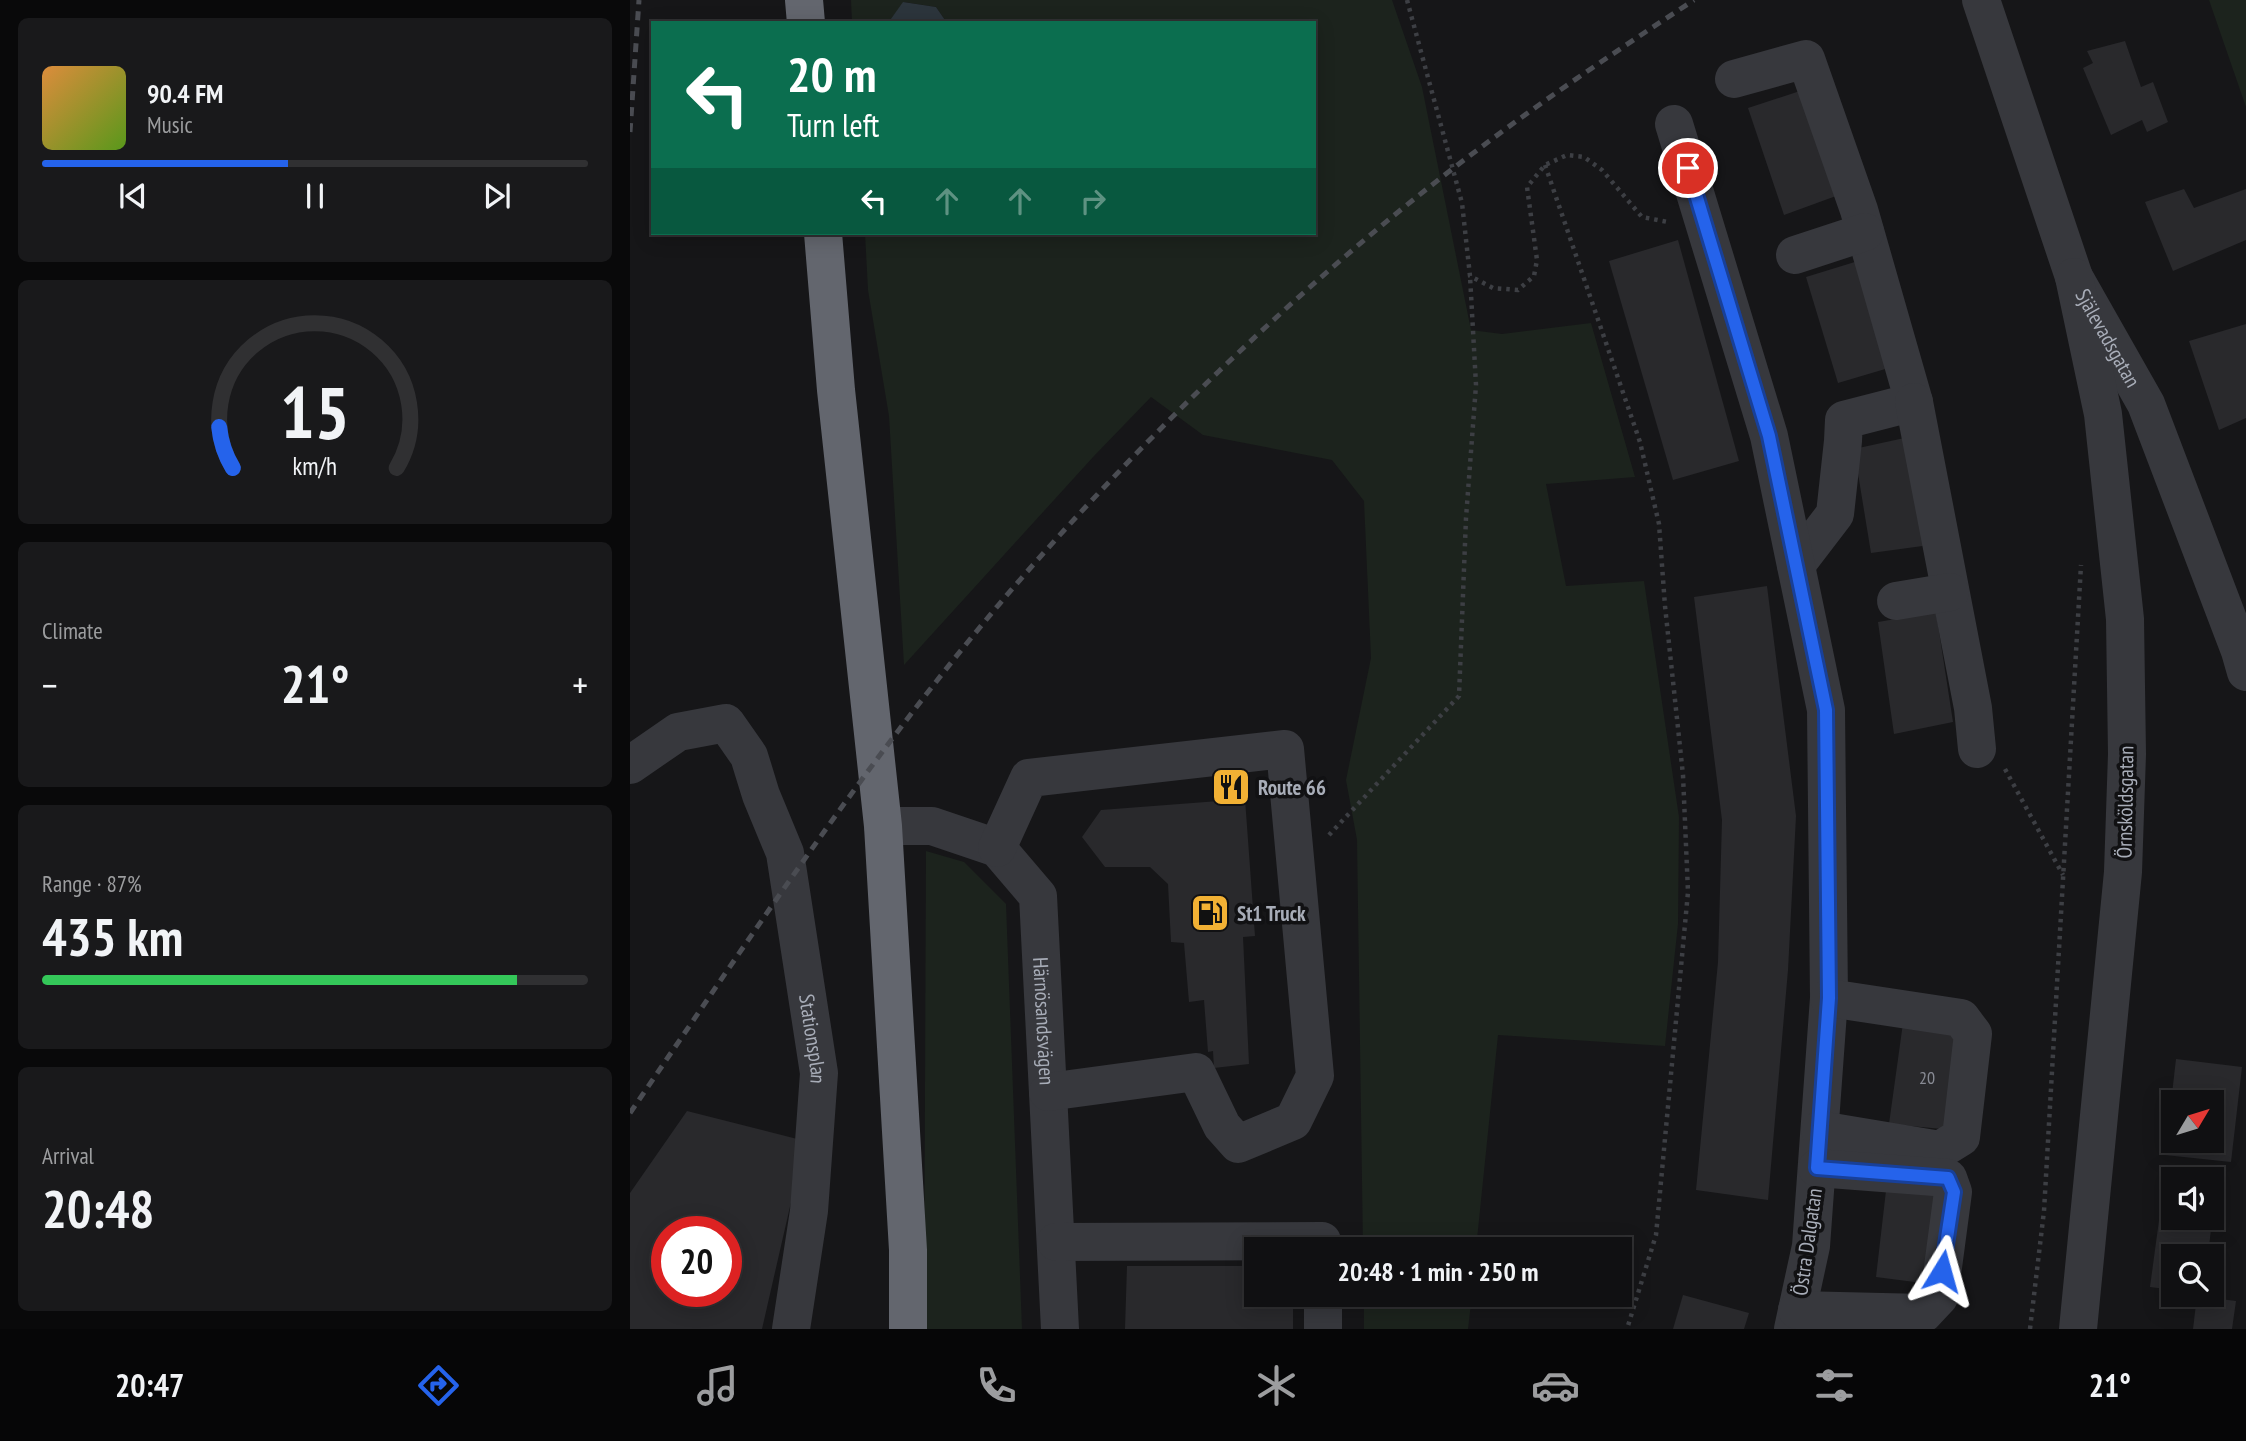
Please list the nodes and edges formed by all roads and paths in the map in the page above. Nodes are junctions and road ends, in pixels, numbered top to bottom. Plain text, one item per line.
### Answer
1 (804, 0) edge
2 (1407, 0) edge
3 (1981, 0) edge
4 (806, 21) edge
5 (1734, 79) dead end
6 (1674, 124) dead end
7 (1545, 165) junction
8 (1702, 212) junction
9 (1865, 232) junction
10 (823, 235) edge
11 (1795, 255) dead end
12 (1470, 276) junction
13 (2074, 277) junction
14 (1914, 402) junction
15 (2081, 554) dead end
16 (1796, 565) junction
17 (1950, 592) junction
18 (1896, 601) dead end
19 (2246, 672) edge
20 (1990, 757) joint
21 (630, 765) edge
22 (883, 826) junction
23 (1325, 840) dead end
24 (997, 848) junction
25 (2063, 876) junction
26 (1829, 998) junction
27 (1048, 1092) junction
28 (1820, 1130) junction
29 (1817, 1168) junction
30 (1244, 1241) edge
31 (1056, 1242) junction
32 (1323, 1307) edge
33 (1795, 1320) edge
34 (1931, 1321) edge
35 (791, 1329) edge
36 (908, 1329) edge
37 (1060, 1329) edge
38 (1323, 1329) edge
39 (1627, 1329) edge
40 (2030, 1329) edge
41 (2078, 1329) edge

1 - 4 highway
2 - 12 path
3 - 13 street, Själevadsgatan
5 - 9 street
6 - 8 street, Östra Dalgatan
7 - 8 path
7 - 12 path
7 - 39 path
8 - 16 street, Östra Dalgatan
9 - 11 street
9 - 14 street
10 - 22 highway
12 - 23 path
13 - 19 street, Själevadsgatan
13 - 41 street, Örnsköldsgatan
14 - 16 street
14 - 17 street
15 - 25 path
16 - 26 street, Östra Dalgatan
17 - 18 street
17 - 20 street
20 - 25 path
21 - 35 street, Stationsplan
22 - 24 street
22 - 36 highway
24 - 27 street, Härnösandsvägen
24 - 27 street
25 - 40 path
26 - 28 street, Östra Dalgatan
26 - 28 street
27 - 31 street, Härnösandsvägen
28 - 29 street, Östra Dalgatan
29 - 33 street, Östra Dalgatan
29 - 34 street
30 - 31 street
31 - 37 street, Härnösandsvägen
32 - 38 street
33 - 34 street

